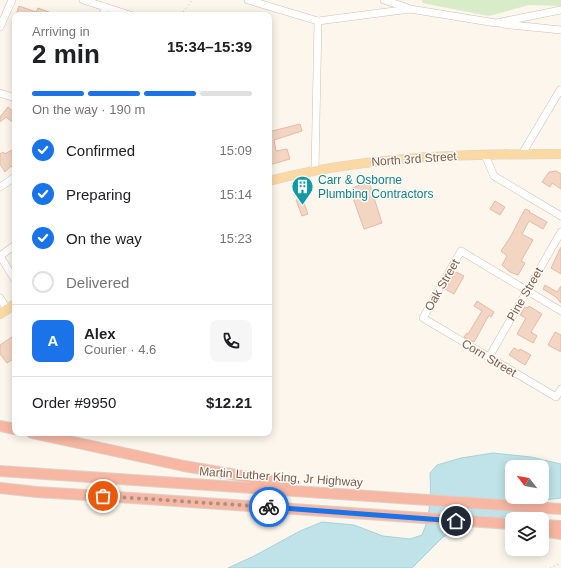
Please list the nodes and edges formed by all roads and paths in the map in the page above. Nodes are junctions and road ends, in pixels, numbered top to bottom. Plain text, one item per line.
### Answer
1 (12, 0) edge
2 (83, 0) edge
3 (192, 0) edge
4 (248, 0) edge
5 (384, 0) edge
6 (105, 7) junction
7 (410, 9) junction
8 (561, 10) edge
9 (104, 12) edge
10 (121, 12) edge
11 (183, 12) edge
12 (318, 21) junction
13 (496, 24) junction
14 (0, 27) edge
15 (561, 30) edge
16 (560, 90) dead end
17 (0, 93) edge
18 (12, 97) edge
19 (522, 154) junction
20 (561, 154) edge
21 (485, 155) junction
22 (315, 170) junction
23 (12, 179) edge
24 (272, 179) edge
25 (0, 186) edge
26 (561, 216) edge
27 (561, 232) edge
28 (12, 247) edge
29 (0, 256) edge
30 (12, 275) edge
31 (527, 290) junction
32 (0, 298) edge
33 (7, 309) edge
34 (561, 311) edge
35 (423, 318) joint
36 (488, 357) junction
37 (561, 389) edge
38 (0, 426) edge
39 (12, 428) edge
40 (46, 436) edge
41 (0, 471) edge
42 (0, 488) edge
43 (0, 492) edge
44 (37, 492) junction
45 (339, 493) junction
46 (561, 509) edge
47 (470, 522) junction
48 (505, 524) edge
49 (549, 525) edge
50 (505, 526) edge
51 (561, 526) edge
52 (549, 532) edge
53 (561, 534) edge
54 (561, 563) edge
55 (550, 568) edge

1 - 14 street
2 - 6 street
3 - 11 path
4 - 12 street
5 - 7 street
6 - 9 street
6 - 10 street
7 - 12 street
7 - 13 street
8 - 13 street
12 - 22 street
13 - 15 street
16 - 19 street
17 - 18 street
19 - 20 main road, North 3rd Street
19 - 21 main road, North 3rd Street
21 - 22 main road, North 3rd Street
21 - 26 street
22 - 24 main road, North 3rd Street
23 - 25 street
27 - 31 street, Pine Street
28 - 29 street
29 - 30 street
31 - 34 street
31 - 35 street, Oak Street
31 - 36 street, Pine Street
32 - 33 street
35 - 36 street, Corn Street
36 - 37 street, Corn Street
38 - 39 highway
40 - 45 highway
41 - 45 highway, Martin Luther King, Jr Highway
42 - 44 highway
43 - 44 highway
44 - 47 highway
45 - 46 highway, Martin Luther King, Jr Highway
47 - 48 highway
47 - 50 highway
49 - 51 highway
52 - 53 highway
54 - 55 path

